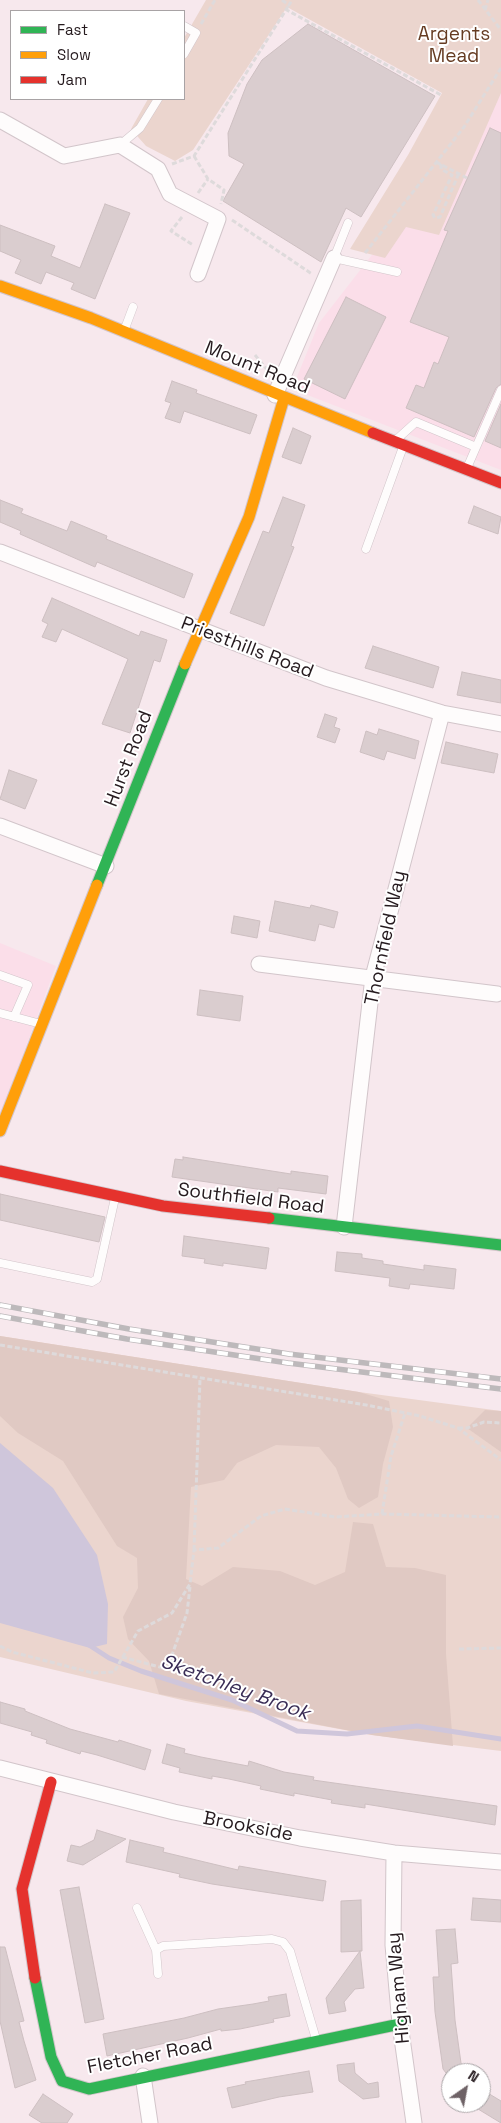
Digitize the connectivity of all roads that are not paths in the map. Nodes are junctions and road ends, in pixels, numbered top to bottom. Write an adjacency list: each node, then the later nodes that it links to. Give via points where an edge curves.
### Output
1 (185, 27): 2 (lane, via 196,33)
2 (185, 52)
3 (157, 100): 5 (lane, via 140,128)
4 (0, 120): 5 (street, via 64,156)
5 (120, 145): 9 (street, via 158,169 170,194 218,219)
6 (348, 223): 7 (lane)
7 (334, 258): 8 (lane); 14 (street)
8 (397, 272)
9 (198, 274)
10 (0, 286): 12 (street, Mount Road)
11 (133, 307): 12 (lane)
12 (124, 332): 14 (street, Mount Road)
13 (501, 390): 16 (lane)
14 (280, 396): 15 (street, Mount Road); 21 (street, Hurst Road, via 249,517)
15 (399, 443): 16 (lane, via 416,422); 17 (street, Mount Road); 19 (lane)
16 (476, 447): 17 (lane)
17 (466, 469): 18 (street, Mount Road)
18 (501, 483)
19 (366, 549)
20 (0, 552): 21 (street, Priesthills Road)
21 (198, 630): 22 (street, Priesthills Road, via 326,678); 25 (street, Hurst Road)
22 (442, 713): 23 (street, Priesthills Road); 28 (street, Thornfield Way)
23 (501, 724)
24 (0, 826): 25 (street)
25 (106, 866): 32 (street, Hurst Road)
26 (259, 964): 28 (street)
27 (0, 975): 31 (lane, via 28,984)
28 (373, 977): 29 (street); 36 (street, Thornfield Way)
29 (497, 994)
30 (0, 1013): 31 (lane)
31 (14, 1017): 32 (lane)
32 (43, 1025): 33 (street, Hurst Road)
33 (0, 1131)
34 (0, 1171): 35 (street, Southfield Road)
35 (115, 1196): 36 (street, Southfield Road, via 164,1206); 38 (lane, via 97,1279 92,1282)
36 (344, 1228): 37 (street, Southfield Road)
37 (501, 1245)
38 (0, 1263)
39 (0, 1768): 40 (street, Brookside)
40 (51, 1782): 41 (street, Brookside, via 174,1812); 48 (street, Fletcher Road, via 22,1889 37,1994 51,2057 62,2080 89,2089)
41 (394, 1853): 42 (street, Brookside); 46 (street, Higham Way, via 393,1945)
42 (501, 1862)
43 (137, 1908): 44 (lane)
44 (156, 1950): 45 (lane); 47 (lane, via 163,1946 272,1939 283,1942 290,1951)
45 (158, 1974)
46 (400, 2024): 47 (street, Fletcher Road); 50 (street, Higham Way)
47 (317, 2041): 48 (street, Fletcher Road)
48 (143, 2076): 49 (street)
49 (150, 2123)
50 (414, 2123)

